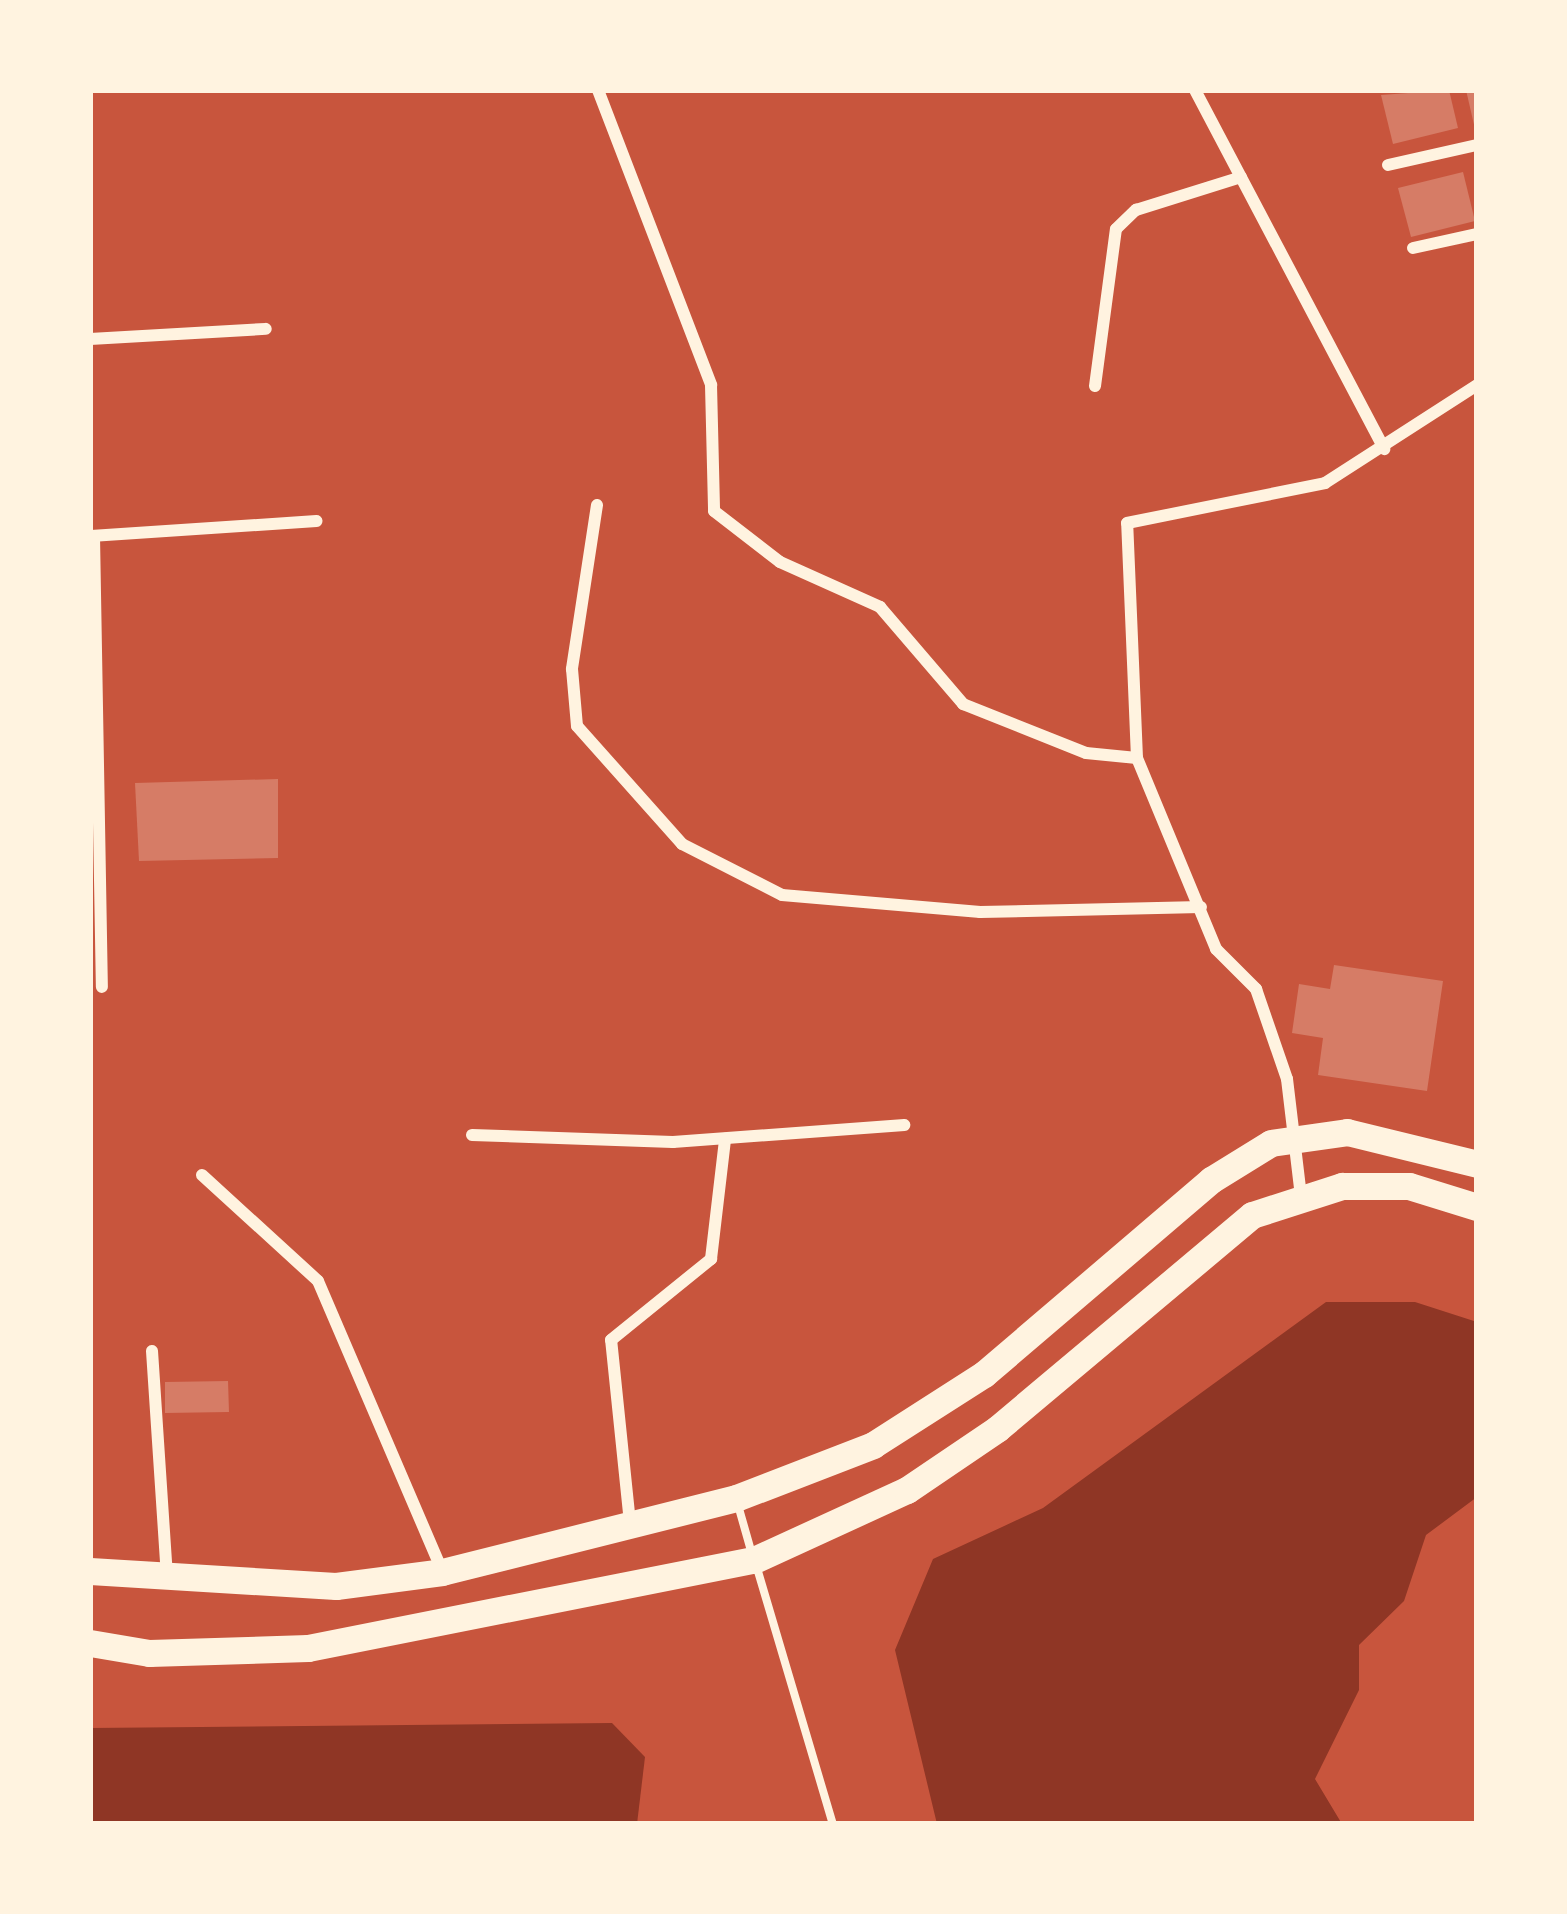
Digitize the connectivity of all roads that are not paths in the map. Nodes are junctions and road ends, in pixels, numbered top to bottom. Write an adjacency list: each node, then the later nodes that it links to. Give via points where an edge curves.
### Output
1 (598, 90): 16 (street, via 711,385 714,511 780,562 880,607 963,704 1086,753)
2 (1195, 90): 5 (street)
3 (1477, 145): 4 (street)
4 (1388, 164)
5 (1241, 177): 10 (street, via 1136,210 1116,229); 12 (street)
6 (1477, 234): 7 (street)
7 (1413, 248)
8 (266, 329): 9 (street)
9 (90, 339)
10 (1094, 386)
11 (1477, 386): 12 (street)
12 (1390, 445): 16 (street, via 1283,498 1122,530)
13 (597, 505): 17 (street, via 572,669 577,726 695,853 782,895 980,912)
14 (317, 521): 15 (street)
15 (92, 536): 18 (street)
16 (1137, 758): 17 (street)
17 (1201, 907): 20 (street, via 1216,950 1256,989)
18 (102, 987)
19 (904, 1125): 22 (street, via 798,1125)
20 (1296, 1134): 23 (main road, via 1420,1148); 25 (street); 28 (main road, via 1211,1180 984,1374 873,1445)
21 (472, 1135): 22 (street)
22 (725, 1139): 29 (street, via 711,1259 611,1340)
23 (1477, 1164)
24 (202, 1175): 32 (street, via 319,1281)
25 (1301, 1196): 26 (main road, via 1409,1186); 30 (main road, via 1252,1216 1092,1356 925,1478)
26 (1477, 1207)
27 (152, 1351): 33 (street)
28 (736, 1498): 29 (main road); 30 (lane)
29 (631, 1524): 32 (main road)
30 (754, 1560): 34 (main road, via 308,1648 149,1653); 35 (lane)
31 (90, 1570): 33 (main road)
32 (442, 1572): 33 (main road, via 336,1586)
33 (167, 1581)
34 (90, 1642)
35 (833, 1824)

